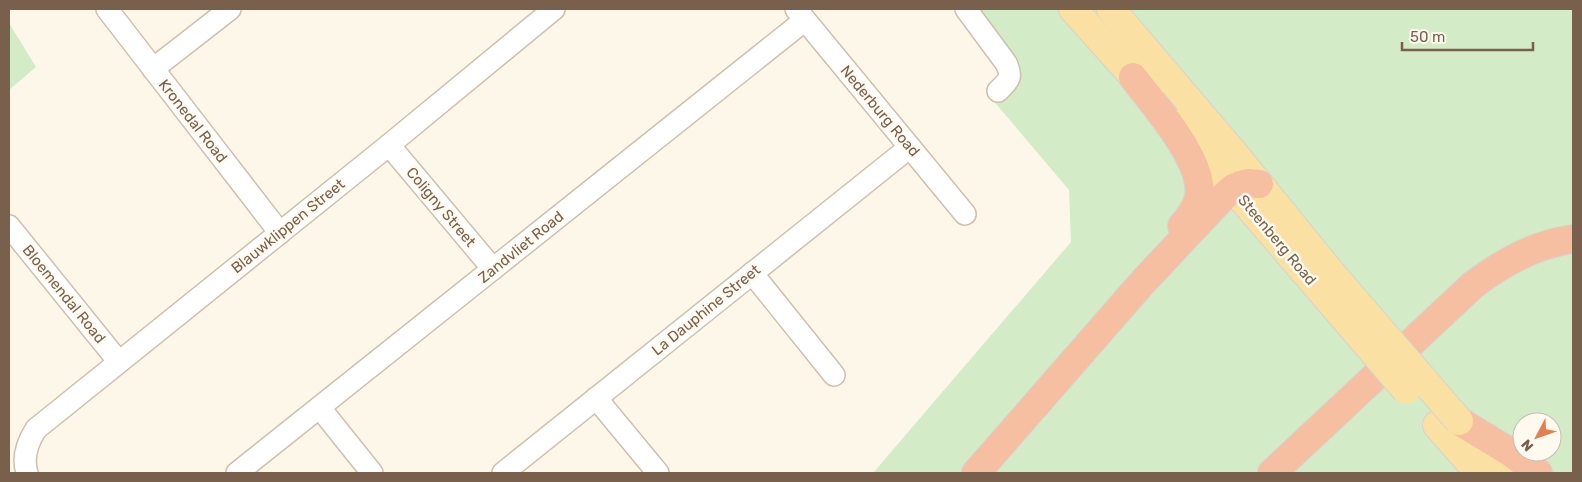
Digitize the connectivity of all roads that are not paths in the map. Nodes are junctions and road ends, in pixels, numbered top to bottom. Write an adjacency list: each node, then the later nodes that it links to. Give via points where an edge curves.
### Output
1 (107, 9): 8 (street, Kronedal Road)
2 (230, 9): 8 (street)
3 (554, 9): 11 (street, Blauwklippen Street)
4 (966, 9): 10 (street, via 1010,72 1008,81)
5 (1072, 9): 9 (main road, Steenberg Road)
6 (1111, 9): 13 (main road, Steenberg Road, via 1238,157)
7 (800, 14): 12 (street, Nederburg Road); 18 (street, Zandvliet Road)
8 (153, 69): 16 (street, Kronedal Road)
9 (1133, 77): 13 (main road, Steenberg Road, via 1183,129); 20 (highway, via 1182,144 1199,186 1199,198 1191,215)
10 (998, 91)
11 (390, 145): 16 (street, Blauwklippen Street); 18 (street, Coligny Street)
12 (910, 147): 14 (street, Nederburg Road); 19 (street, La Dauphine Street)
13 (1246, 186): 20 (highway); 25 (main road, Steenberg Road, bridge)
14 (965, 214)
15 (9, 226): 21 (street, Bloemendal Road)
16 (280, 233): 21 (street, Blauwklippen Street)
17 (1573, 239): 32 (highway, via 1524,253 1473,285)
18 (493, 268): 24 (street, Zandvliet Road)
19 (752, 273): 22 (street); 23 (street, La Dauphine Street)
20 (1142, 283): 31 (highway)
21 (119, 362): 26 (street, Blauwklippen Street, via 36,429 26,447)
22 (834, 375)
23 (596, 398): 29 (street, La Dauphine Street); 30 (street)
24 (320, 408): 27 (street, Zandvliet Road); 28 (street)
25 (1448, 423): 33 (main road, Steenberg Road); 34 (main road, Steenberg Road); 35 (highway, via 1510,452)
26 (28, 473)
27 (237, 473)
28 (372, 473)
29 (503, 473)
30 (658, 473)
31 (976, 473)
32 (1272, 473)
33 (1479, 473)
34 (1508, 473)
35 (1538, 473)

